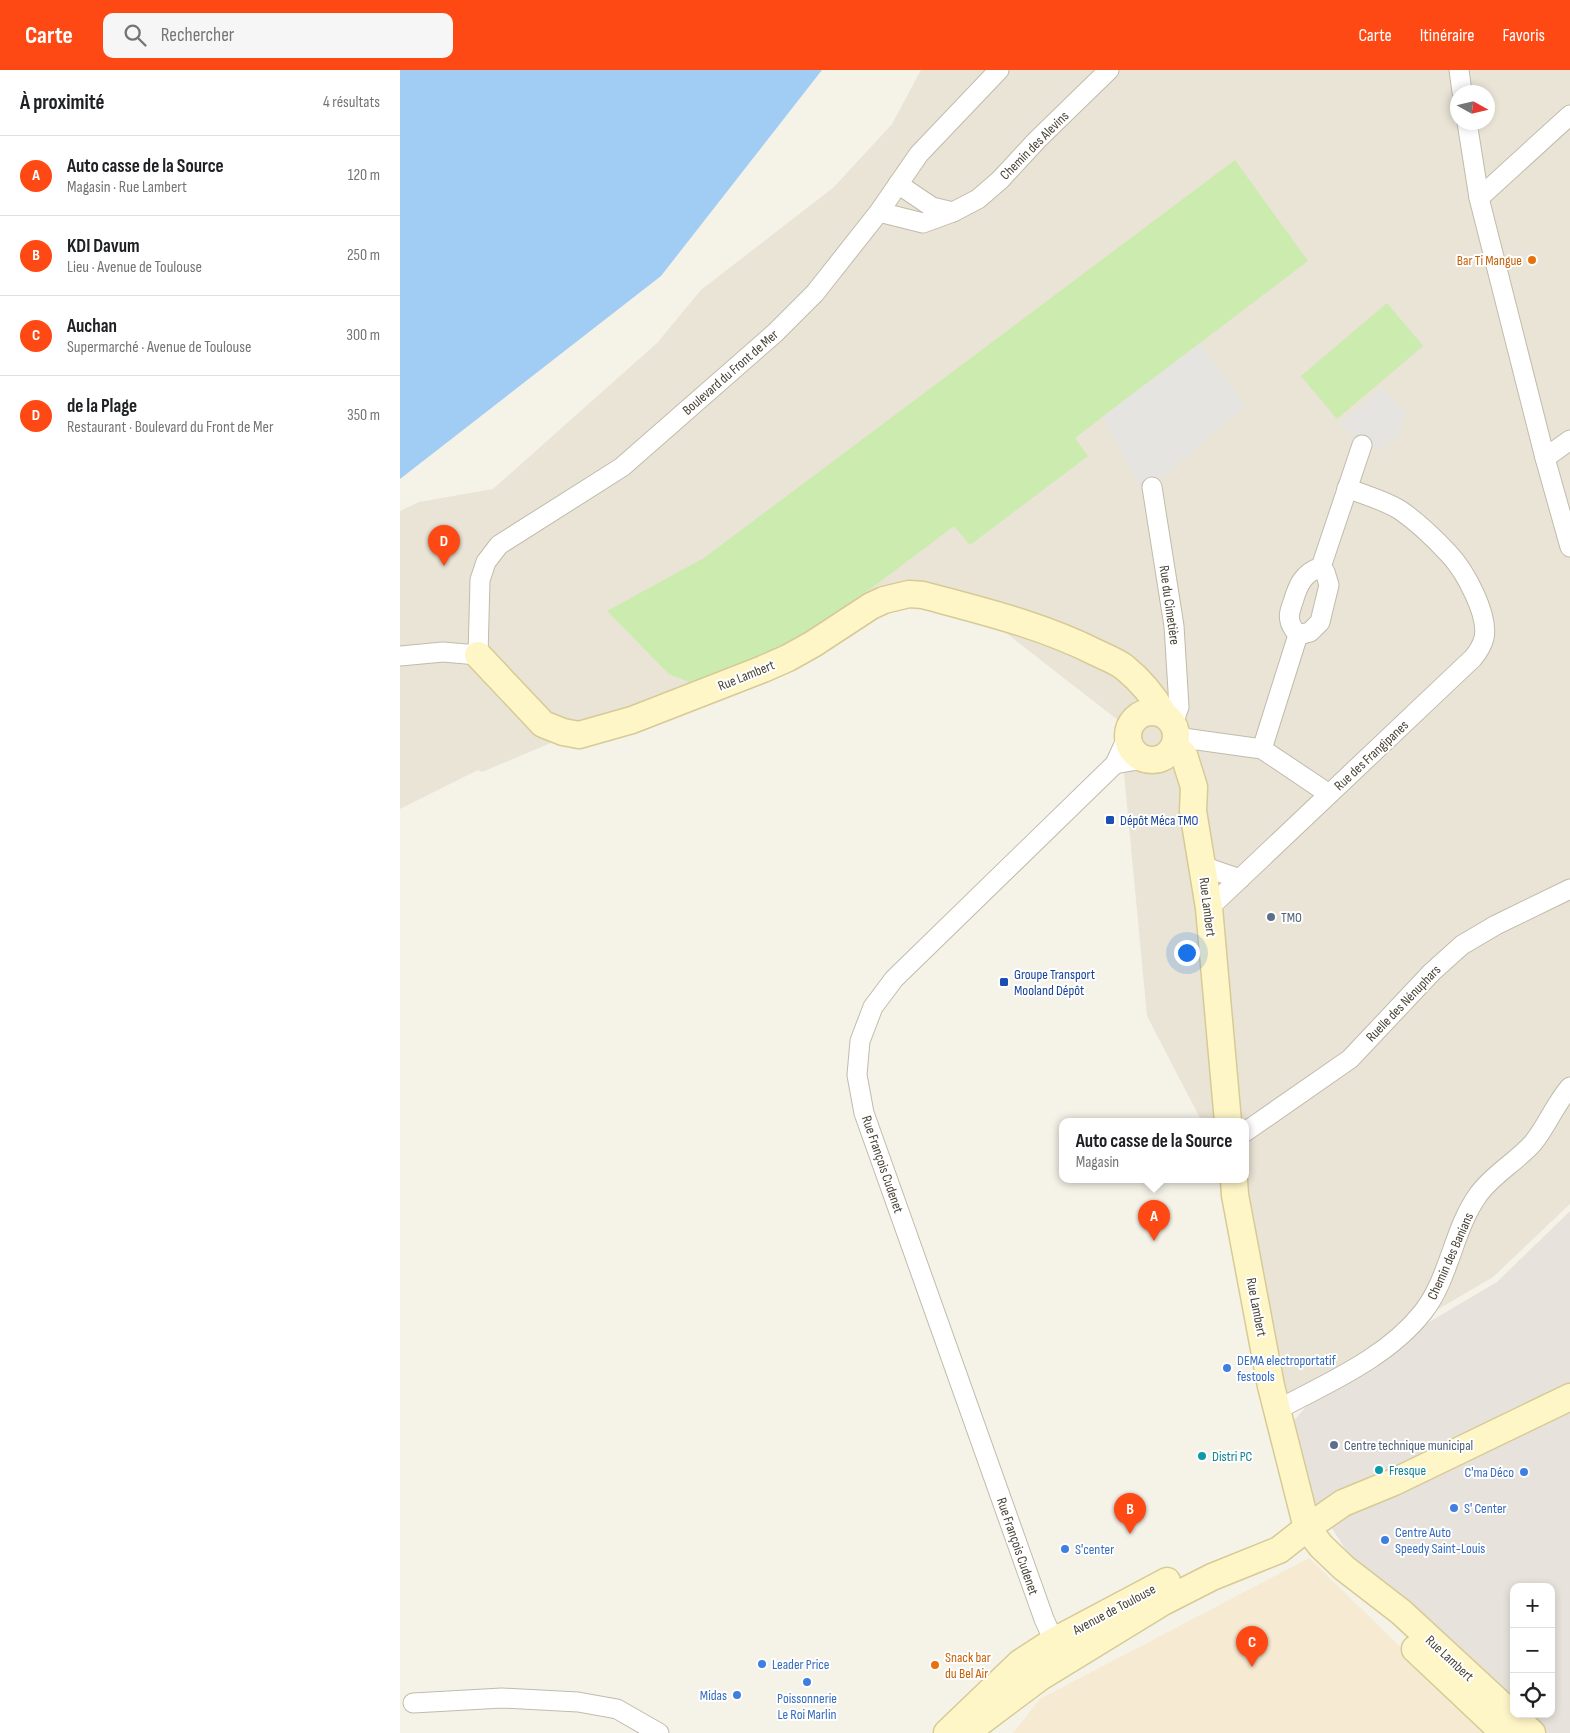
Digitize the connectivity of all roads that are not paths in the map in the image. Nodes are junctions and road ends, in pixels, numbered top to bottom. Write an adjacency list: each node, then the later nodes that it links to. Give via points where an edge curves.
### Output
1 (998, 70): 7 (street, Boulevard du Front de Mer, via 919,154)
2 (1110, 70): 10 (street, Chemin des Alevins, via 1000,180 978,199)
3 (1459, 70): 4 (street)
4 (1461, 85)
5 (1570, 115): 8 (street)
6 (1468, 130): 8 (street)
7 (898, 184): 9 (street, Boulevard du Front de Mer); 10 (street, via 932,207)
8 (1479, 198): 13 (street)
9 (879, 212): 10 (street, Chemin des Alevins, via 923,223); 19 (street, Boulevard du Front de Mer, via 815,293 776,333 622,467 499,545 486,562 480,580)
10 (953, 212)
11 (1570, 440): 13 (street)
12 (1362, 445): 15 (street)
13 (1545, 458): 16 (street)
14 (1152, 487): 23 (street, Rue du Cimetière, via 1174,626 1178,708)
15 (1347, 488): 17 (street); 26 (street, Rue des Frangipanes, via 1398,509 1449,554 1481,610 1484,636 1473,658)
16 (1570, 547)
17 (1321, 567): 18 (street, via 1303,577 1298,586 1289,613 1292,627); 18 (street, via 1329,585 1320,622 1310,632)
18 (1298, 635): 24 (street)
19 (478, 655): 20 (street, via 443,652); 21 (street, Rue Lambert, via 544,724 579,735 632,720 763,670 813,644 871,606 909,594 923,595 1042,629)
20 (400, 656)
21 (1103, 656): 22 (street, Rue Lambert, via 1125,688 1131,706); 23 (street, Rue Lambert, via 1122,665 1155,698)
22 (1130, 730): 23 (street, via 1130,747 1136,754); 23 (street, via 1138,715 1155,711); 25 (street, Rue François Cudenet)
23 (1165, 740): 24 (street); 25 (street); 27 (street, Rue Lambert, via 1184,755 1190,771)
24 (1262, 749): 26 (street)
25 (1115, 764): 38 (street, Rue François Cudenet, via 894,980 873,1007 860,1041 857,1075 864,1113)
26 (1329, 794): 28 (street, Rue des Frangipanes)
27 (1202, 866): 28 (street); 30 (street, Rue Lambert)
28 (1240, 879): 30 (street, Rue des Frangipanes)
29 (1570, 889): 33 (street, Ruelle des Nénuphars, via 1462,945 1350,1059)
30 (1209, 908): 32 (street, Rue Lambert)
31 (1570, 1086): 36 (street, Chemin des Banians, via 1534,1142 1478,1195 1439,1286 1423,1313 1395,1340 1361,1364)
32 (1228, 1118)
33 (1249, 1129)
34 (1234, 1183): 36 (street, Rue Lambert)
35 (1570, 1396): 37 (street, Avenue de Toulouse, via 1394,1482 1343,1503)
36 (1277, 1410): 37 (street, Rue Lambert)
37 (1314, 1537): 38 (street, Avenue de Toulouse, via 1272,1533 1182,1573); 39 (street, Avenue de Toulouse, via 1212,1576); 44 (street, Rue Lambert, via 1337,1576); 45 (street, Rue Lambert, via 1344,1568 1401,1612)
38 (1054, 1641): 39 (street, via 1052,1662); 42 (street, Avenue de Toulouse, via 1020,1663)
39 (1039, 1678): 43 (street, Avenue de Toulouse, via 979,1724)
40 (414, 1703): 41 (street, via 502,1698 578,1702 617,1709)
41 (659, 1733)
42 (947, 1733)
43 (972, 1733)
44 (1504, 1733)
45 (1532, 1733)

